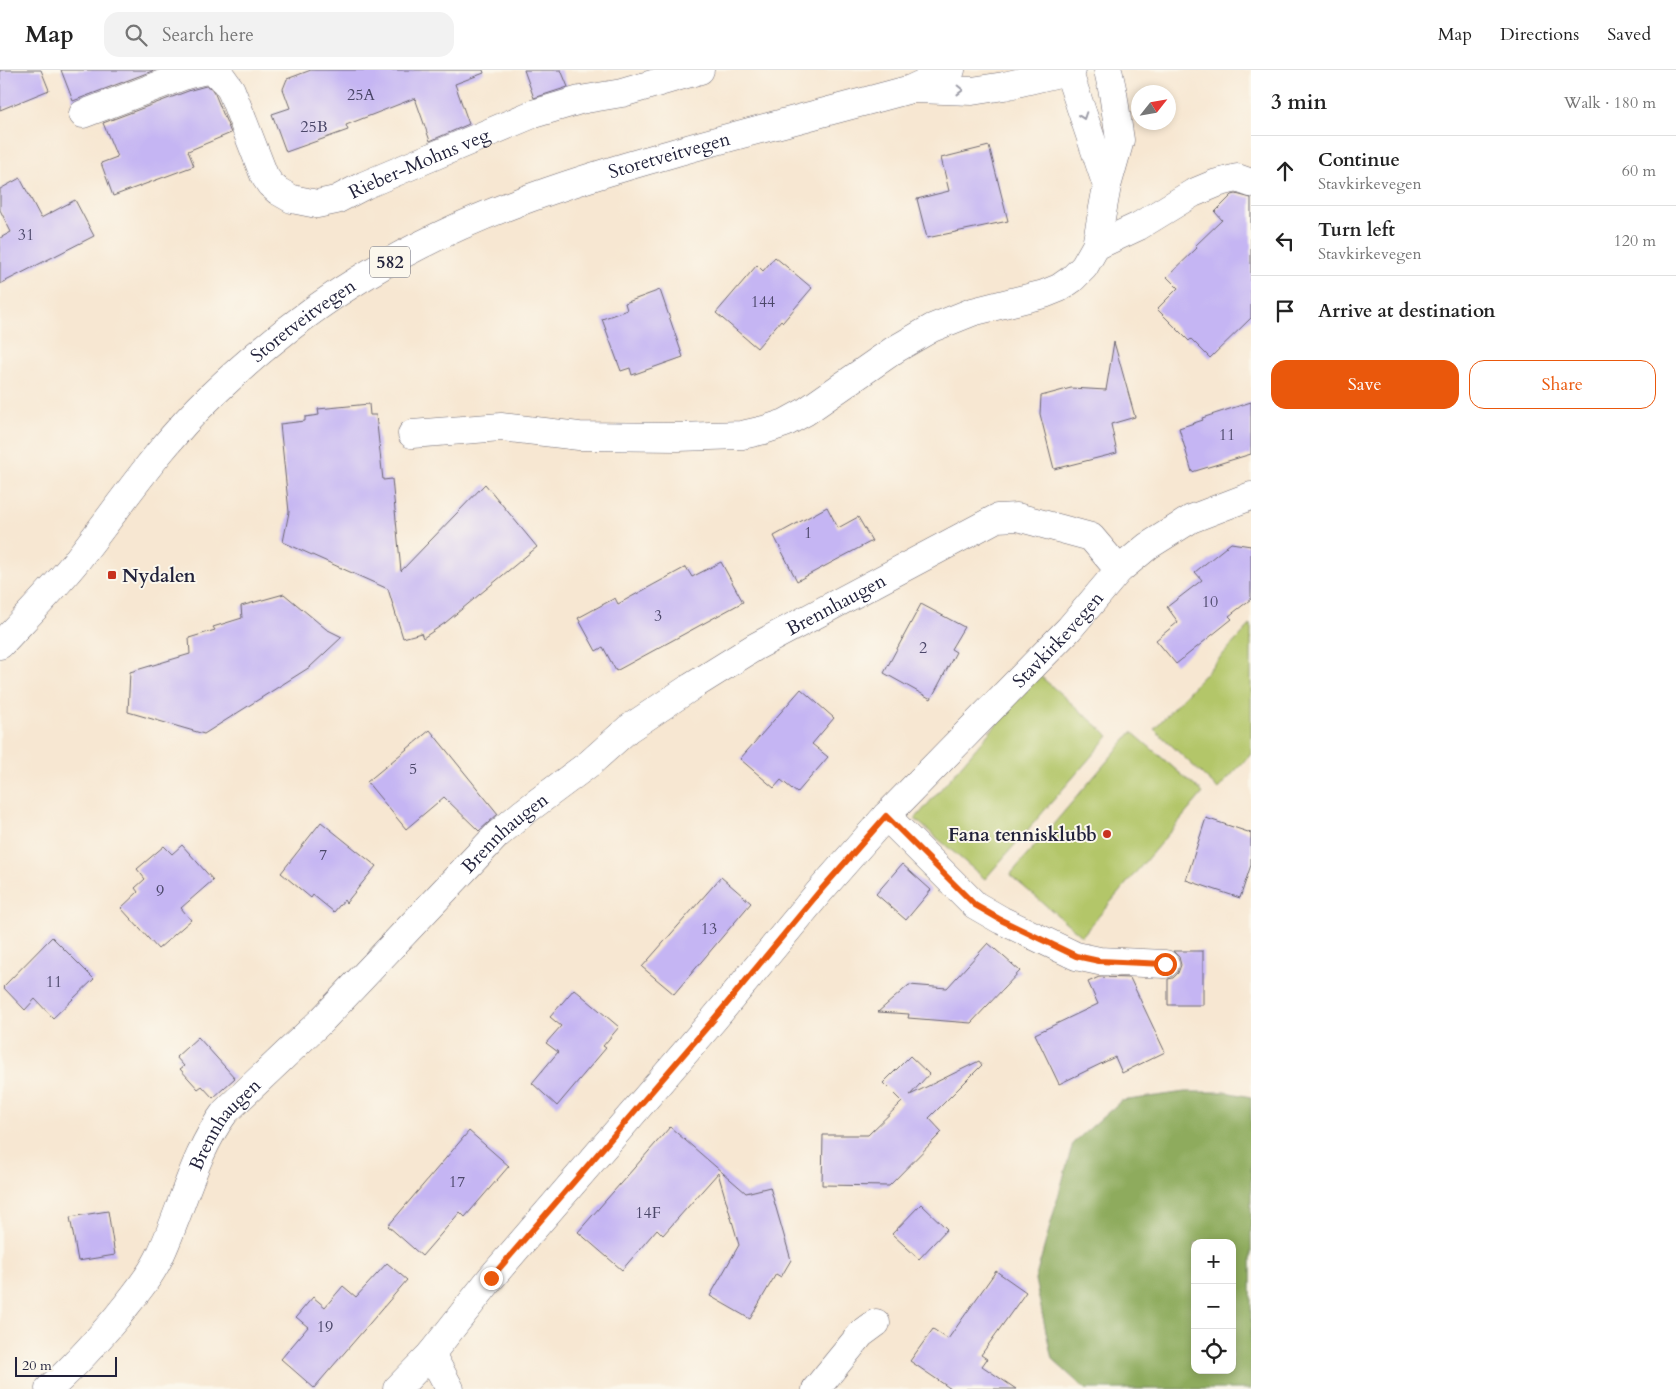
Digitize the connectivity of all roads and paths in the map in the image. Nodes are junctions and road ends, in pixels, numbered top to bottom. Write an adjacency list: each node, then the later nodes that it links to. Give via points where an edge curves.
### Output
1 (208, 70): 2 (street, Rieber-Mohns veg, via 221,76 231,90 259,165 270,184 292,199 315,204 336,200 533,114 580,100 622,94); 7 (street, Rieber-Mohns veg)
2 (700, 70)
3 (951, 70): 6 (street, Storetveitvegen / 582)
4 (1069, 70): 6 (street, Storetveitvegen / 582, one-way to 4, via 972,91); 9 (street, Storetveitvegen, one-way to 9)
5 (1108, 70): 9 (street, Storetveitvegen, via 1120,140)
6 (911, 89): 14 (street, Storetveitvegen / 582, via 615,169 522,200 416,247 368,274 309,313 208,399 134,485 76,561)
7 (84, 114)
8 (1251, 183): 10 (street, via 1237,178 1217,182)
9 (1107, 186): 10 (street, Storetveitvegen)
10 (1096, 246): 11 (street, Storetveitvegen, via 1084,268 1059,288 972,312 932,328 894,350 805,412 764,430 742,435 678,437 579,436 501,427)
11 (412, 434)
12 (1251, 496): 13 (street, Stavkirkevegen, via 1191,519 1148,546)
13 (1119, 570): 15 (street, Stavkirkevegen, via 1069,629); 19 (street, Brennhaugen, via 1091,537 1017,517 997,518 755,647 628,729 497,836 322,1020 225,1112 196,1166 159,1258 141,1288 94,1345)
14 (0, 645)
15 (886, 816): 16 (street, via 975,905 1001,920 1076,956 1099,961); 18 (street, Stavkirkevegen, via 491,1278)
16 (1165, 964)
17 (876, 1323): 22 (street, via 861,1334)
18 (431, 1354): 20 (street, Stavkirkevegen); 21 (street)
19 (49, 1389)
20 (397, 1389)
21 (450, 1389)
22 (816, 1389)

